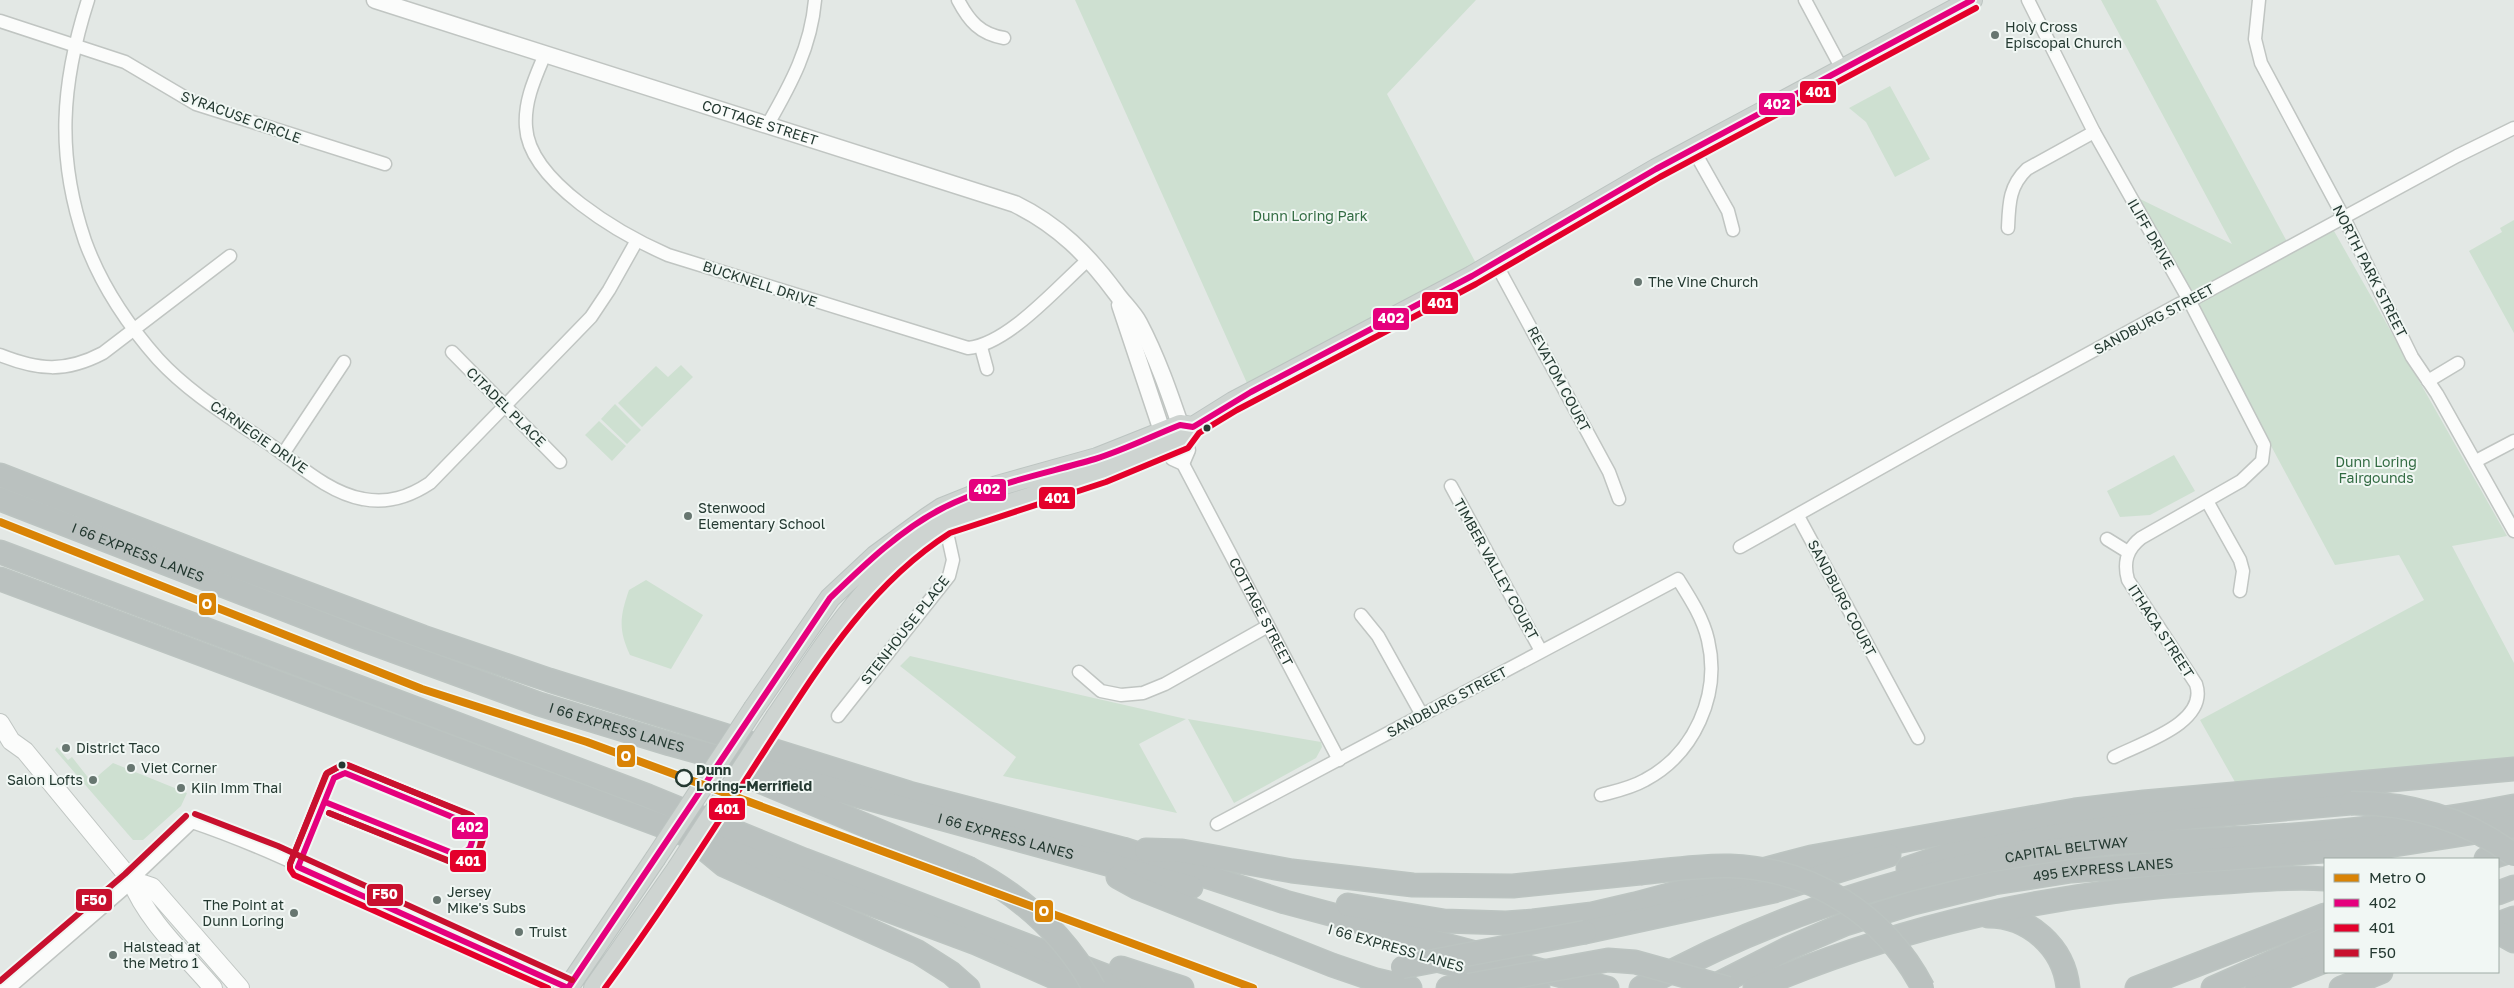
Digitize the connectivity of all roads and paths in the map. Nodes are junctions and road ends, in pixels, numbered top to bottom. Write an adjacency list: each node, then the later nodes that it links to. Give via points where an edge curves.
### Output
1 (88, 0): 11 (street, CARNEGIE DRIVE)
2 (375, 0): 12 (street, COTTAGE STREET)
3 (815, 0): 14 (street, via 804,56)
4 (958, 0): 10 (street, via 975,26)
5 (1805, 0): 13 (street)
6 (1972, 0): 13 (main road)
7 (2028, 0): 16 (street, ILIFF DRIVE)
8 (2259, 0): 19 (street, NORTH PARK STREET, via 2256,39 2261,63)
9 (0, 21): 11 (street, SYRACUSE CIRCLE)
10 (1004, 38)
11 (74, 44): 18 (street, SYRACUSE CIRCLE, via 126,62 196,104); 27 (street, CARNEGIE DRIVE, via 65,125 70,186 83,234 98,271)
12 (545, 54): 14 (street, COTTAGE STREET); 22 (street, BUCKNELL DRIVE, via 531,87 526,111 526,128 533,153 554,182)
13 (1842, 69): 17 (main road)
14 (768, 124): 24 (street, COTTAGE STREET, via 1014,204 1055,227)
15 (2514, 128): 19 (street, SANDBURG STREET)
16 (2094, 132): 20 (street, via 2027,169 2019,177 2009,198); 26 (street, ILIFF DRIVE)
17 (1693, 149): 21 (street, via 1728,211); 25 (main road)
18 (385, 164)
19 (2344, 218): 26 (street, SANDBURG STREET); 34 (street, NORTH PARK STREET, via 2412,356)
20 (2008, 228)
21 (1733, 230)
22 (636, 242): 28 (street, BUCKNELL DRIVE, via 732,276 958,347); 35 (street, CARNEGIE DRIVE, via 591,317)
23 (230, 256): 27 (street)
24 (1089, 259): 28 (street, via 1011,330); 36 (street, COTTAGE STREET, via 1138,321)
25 (1495, 262): 36 (main road); 44 (street, REVATOM COURT, via 1609,472)
26 (2189, 300): 46 (street, ILIFF DRIVE, via 2262,438 2264,454 2257,468); 47 (street, SANDBURG STREET, via 1950,429)
27 (133, 329): 30 (street, via 102,353 67,366 34,367); 38 (street, CARNEGIE DRIVE, via 159,360 191,390)
28 (981, 347): 33 (street)
29 (452, 352): 35 (street, CITADEL PLACE)
30 (0, 355)
31 (344, 362): 38 (street)
32 (2458, 364): 34 (street)
33 (987, 369)
34 (2428, 381): 39 (street, NORTH PARK STREET)
35 (504, 406): 38 (street, CARNEGIE DRIVE, via 430,483 416,493 395,500 378,501 351,496 320,480); 40 (street, CITADEL PLACE)
36 (1178, 434): 41 (street, COTTAGE STREET, via 1189,450); 41 (street, COTTAGE STREET, via 1172,459); 48 (main road, via 997,486)
37 (2514, 441): 39 (street)
38 (283, 454)
39 (2476, 461): 49 (street, NORTH PARK STREET)
40 (560, 462)
41 (1183, 464): 59 (street, COTTAGE STREET)
42 (0, 475): 78 (highway, via 342,606 549,680 909,792)
43 (1450, 486): 60 (street, TIMBER VALLEY COURT)
44 (1619, 498)
45 (0, 499): 67 (highway, I 66 EXPRESS LANES, via 458,676)
46 (2207, 501): 54 (street, via 2141,538); 56 (street, via 2240,560 2243,571)
47 (1798, 516): 52 (street); 66 (street, SANDBURG COURT)
48 (944, 517): 63 (street, STENHOUSE PLACE, via 953,560 949,576); 107 (main road, bridge, via 875,556 830,598); 108 (main road, bridge, via 874,582 845,617)
49 (2514, 531)
50 (2107, 539): 54 (street)
51 (0, 546): 57 (highway)
52 (1740, 547)
53 (0, 552): 57 (highway)
54 (2128, 552): 69 (street, ITHACA STREET, via 2128,580 2196,684 2198,699 2184,721)
55 (0, 579): 77 (highway)
56 (2240, 591)
57 (124, 598): 83 (highway, via 648,796)
58 (1361, 615): 62 (street, via 1378,636)
59 (1268, 626): 61 (street, via 1143,693 1121,695 1101,691); 70 (street, COTTAGE STREET)
60 (1541, 651): 62 (street, SANDBURG STREET); 72 (street, SANDBURG STREET, via 1678,578 1694,604 1708,640 1711,675 1704,712 1685,746 1659,771 1629,788)
61 (1079, 672)
62 (1422, 715): 70 (street, SANDBURG STREET)
63 (838, 716)
64 (0, 718): 68 (main road, via 20,733)
65 (0, 723): 68 (main road, via 11,741)
66 (1918, 738)
67 (670, 744): 82 (highway, I 66 EXPRESS LANES); 110 (highway, bridge, via 968,868 1002,888 1045,922)
68 (24, 751): 87 (main road)
69 (2114, 757)
70 (1338, 760): 74 (street, SANDBURG STREET)
71 (2514, 769): 76 (highway, via 2144,802 2075,810)
72 (1601, 794)
73 (2514, 806): 94 (highway, CAPITAL BELTWAY, via 2396,825 2203,840 2114,843 2068,849 1919,878 1861,893)
74 (1217, 824)
75 (2514, 826): 117 (highway, 495 EXPRESS LANES, via 2388,846 2071,871 1994,883 1845,924)
76 (1971, 830): 89 (highway, via 1812,858 1592,914 1532,921 1444,921 1375,911 1283,891); 99 (highway, bridge, via 1782,889 1585,932 1402,967 1360,968)
77 (684, 833): 102 (highway, via 976,943); 109 (highway, via 724,865 918,952)
78 (1122, 850): 89 (highway); 120 (highway, bridge, via 1182,851 1292,871 1423,885 1513,886 1730,866 1771,870 1811,883 1844,900 1871,920 1901,953)
79 (2514, 850): 81 (highway)
80 (2514, 856): 94 (highway, bridge, via 2479,832 2436,814 2393,805 2351,803 2070,828 1997,840 1905,869)
81 (2489, 858)
82 (1087, 859): 99 (highway, via 1138,888); 114 (highway, I 66 EXPRESS LANES)
83 (804, 860): 111 (highway); 112 (highway, via 854,870)
84 (2514, 866): 85 (highway)
85 (2499, 872)
86 (2324, 879): 92 (highway, via 2292,878 2138,888 2032,903)
87 (131, 880): 104 (street); 105 (main road, via 148,912); 106 (main road, via 152,887); 107 (street, via 192,822 344,886)
88 (2514, 887): 90 (highway)
89 (1248, 891): 115 (highway)
90 (2499, 893)
91 (2324, 915): 122 (highway)
92 (1967, 918): 119 (highway, via 1837,955); 121 (highway, via 2007,918 2035,931 2057,953)
93 (2514, 918): 95 (highway)
94 (1783, 921): 116 (highway, CAPITAL BELTWAY)
95 (2499, 924)
96 (2499, 933): 98 (highway)
97 (2324, 939): 123 (highway)
98 (2514, 941)
99 (1301, 954): 113 (highway)
100 (2324, 961): 124 (highway)
101 (2378, 973): 125 (highway)
102 (1074, 985)
103 (1459, 987): 118 (highway, bridge, via 1608,960 1635,962)
104 (6, 988)
105 (213, 988)
106 (240, 988)
107 (568, 988)
108 (594, 988)
109 (968, 988)
110 (1094, 988)
111 (1137, 988)
112 (1182, 988)
113 (1410, 988)
114 (1538, 988)
115 (1608, 988)
116 (1640, 988)
117 (1710, 988)
118 (1728, 988)
119 (1756, 988)
120 (1923, 988)
121 (2068, 988)
122 (2137, 988)
123 (2213, 988)
124 (2257, 988)
125 (2341, 988)

